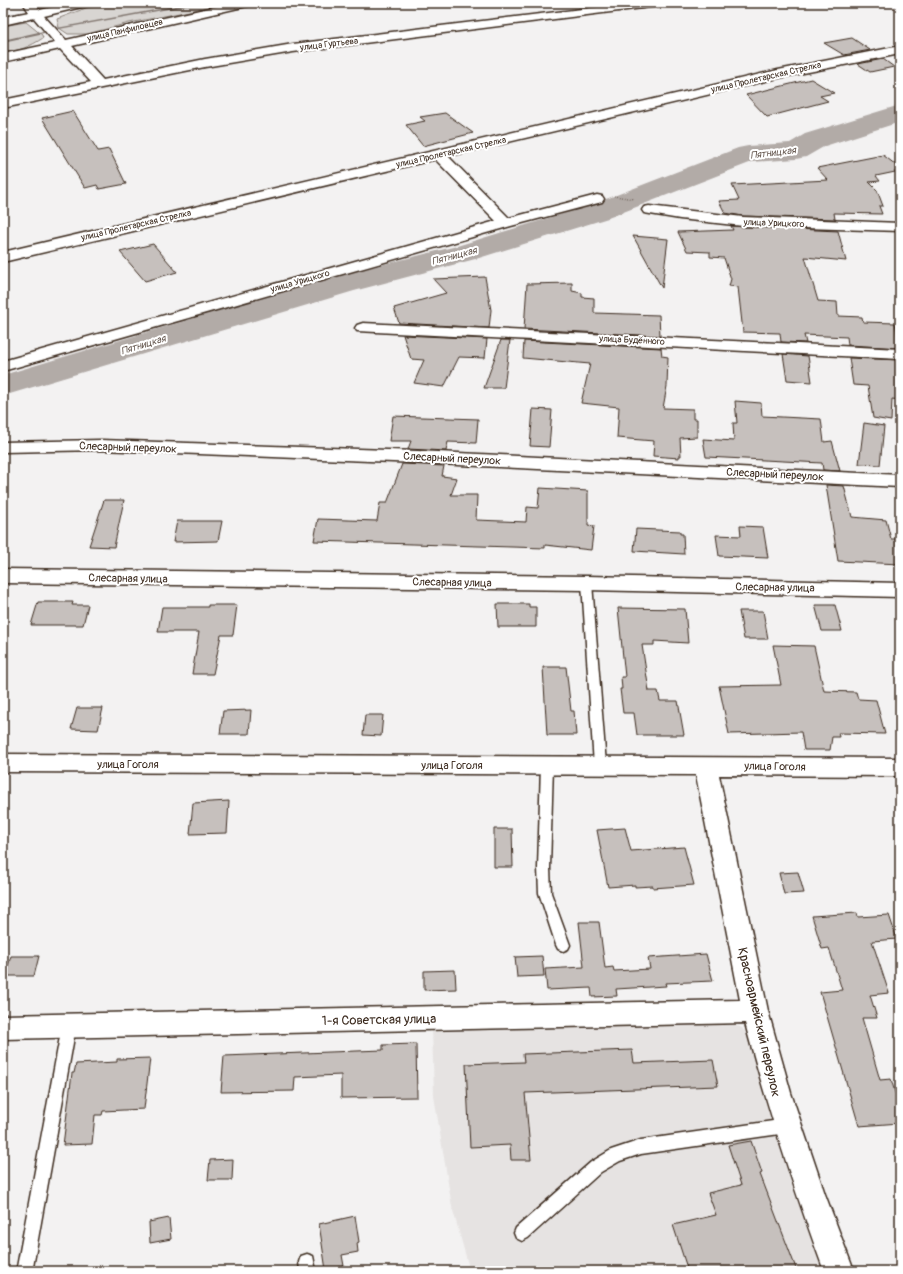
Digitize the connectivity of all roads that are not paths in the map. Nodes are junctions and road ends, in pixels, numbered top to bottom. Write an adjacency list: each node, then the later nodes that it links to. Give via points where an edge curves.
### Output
1 (29, 3): 5 (street)
2 (86, 3): 5 (street)
3 (247, 3): 7 (street, улица Панфиловцев)
4 (659, 3): 10 (street, улица Гуртьева, via 293,48)
5 (36, 14): 6 (street); 7 (street)
6 (3, 21)
7 (63, 44): 9 (street, улица Панфиловцев); 10 (street)
8 (900, 50): 12 (street, улица Пролетарская Стрелка, via 778,74)
9 (3, 58)
10 (100, 84): 11 (street, улица Гуртьева)
11 (3, 104)
12 (439, 155): 15 (street); 17 (street, улица Пролетарская Стрелка)
13 (597, 200): 15 (street, улица Урицкого)
14 (649, 210): 16 (street, улица Урицкого, via 735,221)
15 (506, 223): 20 (street, улица Урицкого)
16 (900, 227)
17 (3, 256)
18 (363, 328): 19 (street, улица Будённого)
19 (900, 354)
20 (3, 366)
21 (3, 447): 22 (street, Слесарный переулок, via 101,445 402,456)
22 (900, 481)
23 (3, 576): 24 (street, Слесарная улица)
24 (588, 583): 25 (street, Слесарная улица); 28 (lane)
25 (900, 590)
26 (3, 763): 27 (street, улица Гоголя)
27 (547, 765): 28 (street, улица Гоголя); 31 (lane, via 545,893)
28 (600, 765): 29 (street, улица Гоголя)
29 (706, 766): 30 (street, улица Гоголя); 32 (street, Красноармейский переулок)
30 (900, 767)
31 (563, 945)
32 (755, 1011): 33 (street, 1-я Советская улица); 35 (street, Красноармейский переулок)
33 (69, 1026): 34 (street, 1-я Советская улица); 37 (lane)
34 (3, 1027)
35 (788, 1126): 36 (lane, via 640,1147 616,1155 596,1167); 38 (street, Красноармейский переулок)
36 (522, 1233)
37 (25, 1267)
38 (839, 1271)

